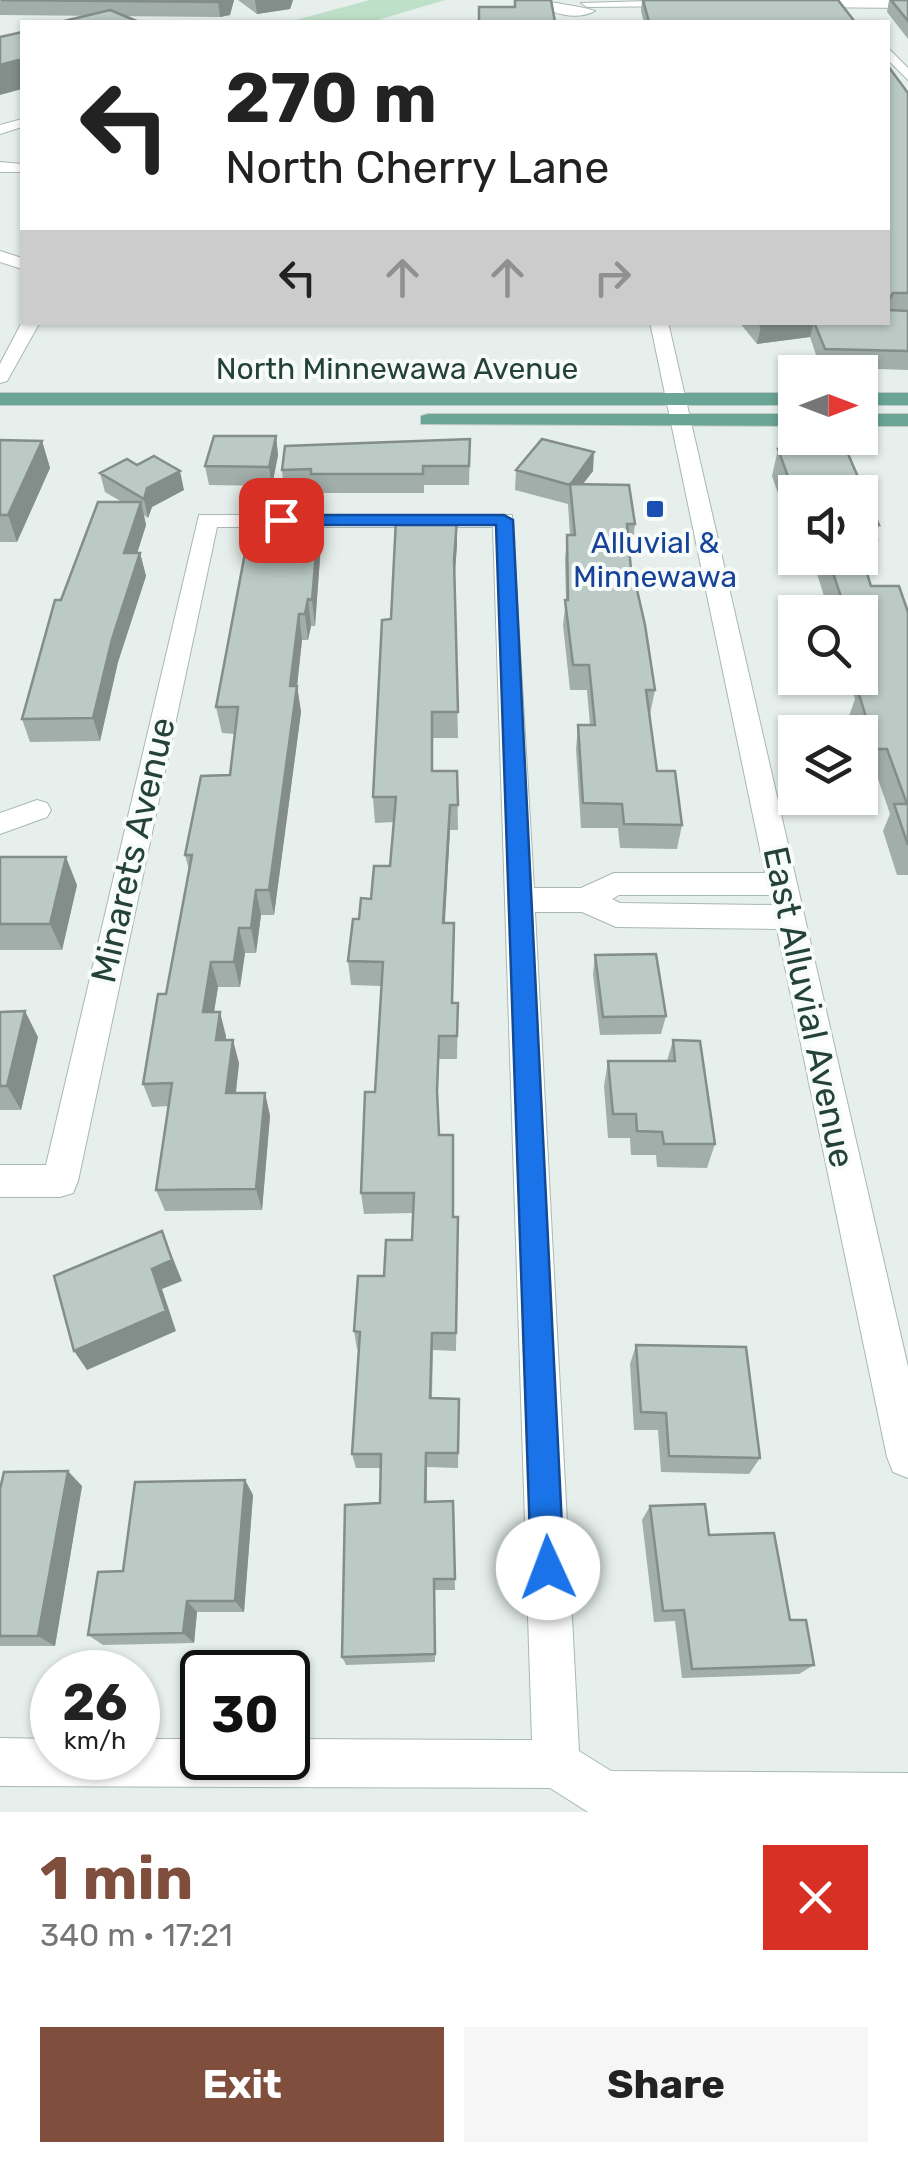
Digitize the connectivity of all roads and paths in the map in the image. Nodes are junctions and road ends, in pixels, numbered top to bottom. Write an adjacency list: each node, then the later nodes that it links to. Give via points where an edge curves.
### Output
1 (538, 0): 6 (street, via 555,10)
2 (813, 2): 3 (street); 5 (street)
3 (778, 3)
4 (687, 4): 6 (street)
5 (908, 4)
6 (589, 9)
7 (890, 54): 8 (street)
8 (908, 76)
9 (20, 316): 12 (street)
10 (27, 325): 12 (street)
11 (660, 325): 18 (street, East Alluvial Avenue)
12 (6, 347): 13 (street)
13 (0, 377)
14 (0, 399): 18 (main road, North Minnewawa Avenue)
15 (878, 399): 16 (main road)
16 (908, 399)
17 (778, 400): 18 (main road, North Minnewawa Avenue)
18 (678, 409): 19 (main road, North Minnewawa Avenue); 20 (main road, North Minnewawa Avenue); 25 (street, East Alluvial Avenue)
19 (778, 418)
20 (0, 420)
21 (878, 420): 22 (main road)
22 (908, 420)
23 (37, 810): 24 (street)
24 (0, 824)
25 (782, 884): 26 (street); 28 (street, East Alluvial Avenue)
26 (681, 899): 27 (street, via 616,915 586,900); 28 (street)
27 (520, 900): 29 (street, Minarets Avenue, via 504,520 207,520 60,1181); 32 (street)
28 (789, 916): 30 (street, East Alluvial Avenue)
29 (0, 1181)
30 (908, 1457)
31 (0, 1762): 32 (street)
32 (556, 1764): 33 (street, via 604,1794)
33 (908, 1797)

